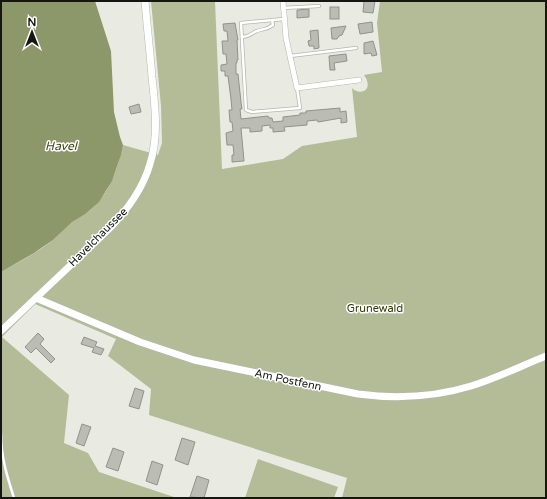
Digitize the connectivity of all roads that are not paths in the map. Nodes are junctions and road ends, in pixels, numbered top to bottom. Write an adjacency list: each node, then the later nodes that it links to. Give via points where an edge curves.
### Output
1 (144, 1): 12 (street, Havelchaussee, via 156,134 151,163 135,198 124,213)
2 (283, 1): 4 (street)
3 (319, 6): 4 (lane)
4 (283, 8): 5 (street)
5 (284, 18): 6 (lane); 9 (street)
6 (272, 20): 7 (lane, via 272,25 266,30); 7 (lane, via 242,23)
7 (242, 37): 11 (lane, via 246,110 252,112 300,108)
8 (356, 48): 9 (lane)
9 (290, 56): 11 (street)
10 (359, 80): 11 (street)
11 (297, 88)
12 (36, 298): 13 (street, Havelchaussee); 14 (street, Am Postfenn, via 140,342 194,360 376,396 447,392 484,381)
13 (1, 331)
14 (546, 356)
15 (1, 434): 16 (lane, via 2,454)
16 (14, 498)

